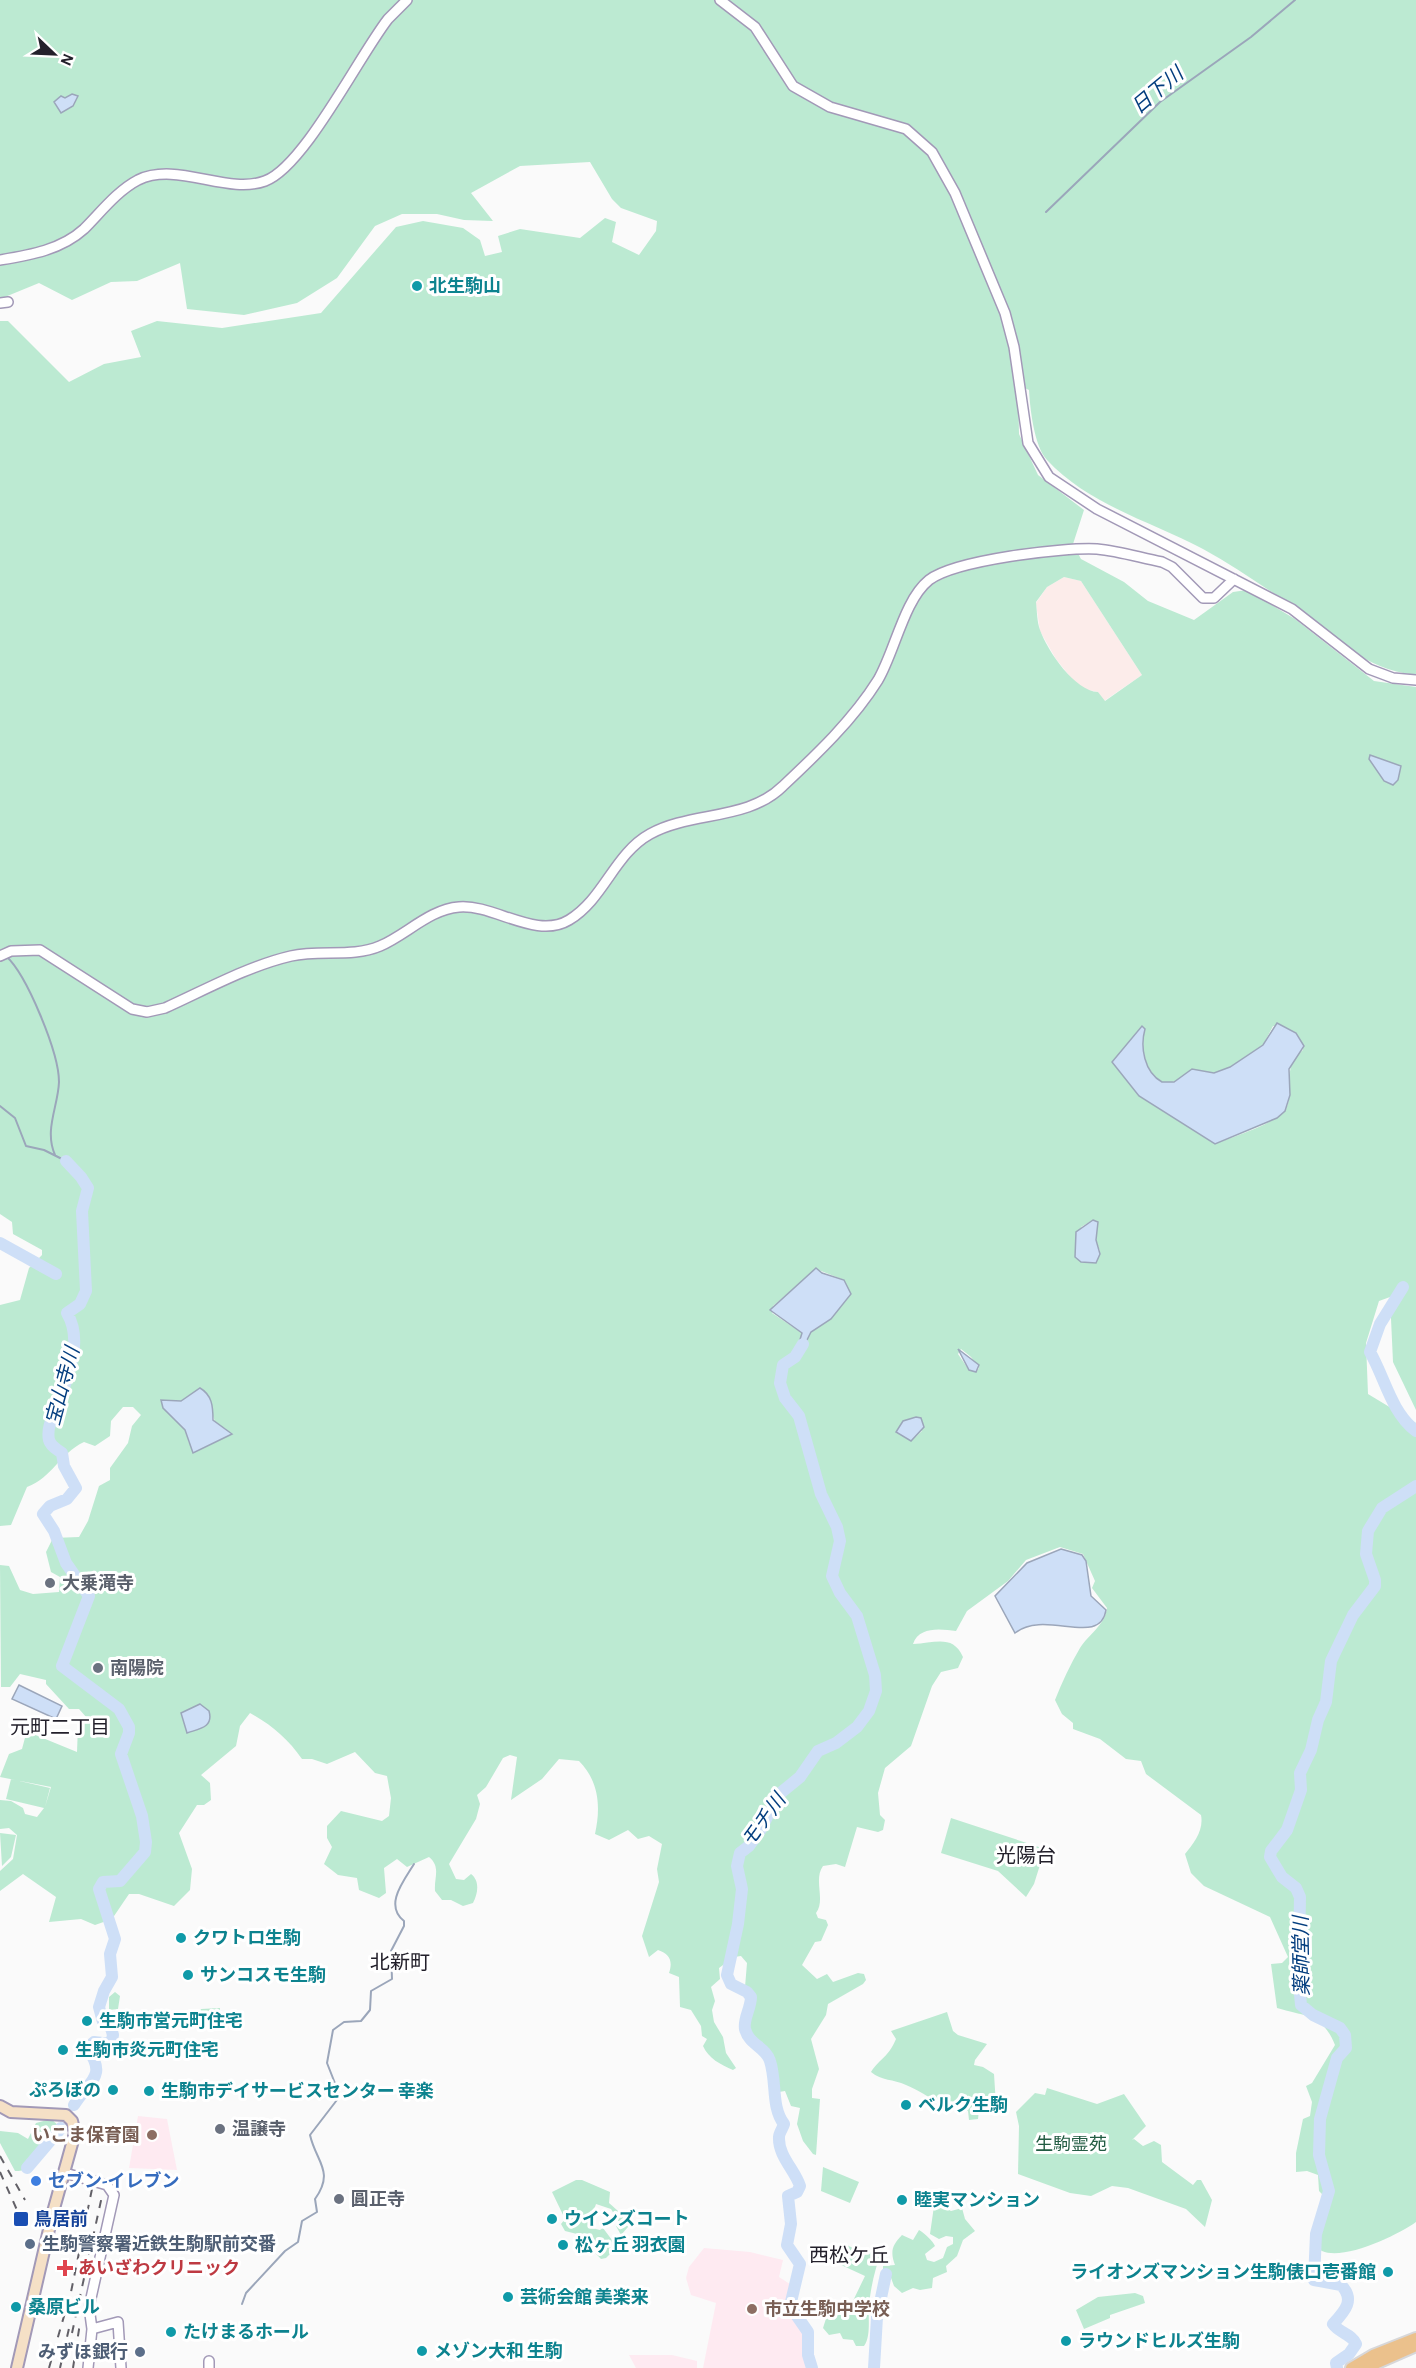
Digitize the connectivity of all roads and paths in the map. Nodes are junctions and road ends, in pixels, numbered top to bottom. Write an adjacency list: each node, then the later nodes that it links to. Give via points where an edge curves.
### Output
1 (407, 0): 3 (street, via 388,19 304,146 278,175 256,183 171,174 140,179 125,188 82,231 64,242 44,252)
2 (720, 0): 4 (street, via 755,27 793,86 830,107 906,129 932,152 955,193 1005,313 1028,443 1047,474 1088,504)
3 (0, 260)
4 (1234, 579): 5 (street, via 1292,609 1369,669 1393,678); 6 (street, via 1214,598 1203,598 1172,567 1088,549 974,562 944,572 916,594 870,693 779,790 747,807 666,826 647,836 628,850 583,909 567,922 550,926 485,910 444,910 378,947 293,955 147,1012 123,1005 40,951 27,948)
5 (1416, 680)
6 (0, 956)
7 (0, 2106): 8 (main road, via 11,2112 58,2113 72,2121 75,2133)
8 (65, 2174): 9 (street, via 107,2185 114,2195 89,2307); 12 (main road)
9 (92, 2329): 13 (street); 14 (street, via 118,2322)
10 (1416, 2337): 15 (main road)
11 (1416, 2346): 16 (main road)
12 (17, 2368)
13 (88, 2368)
14 (121, 2368)
15 (1351, 2368)
16 (1366, 2368)

